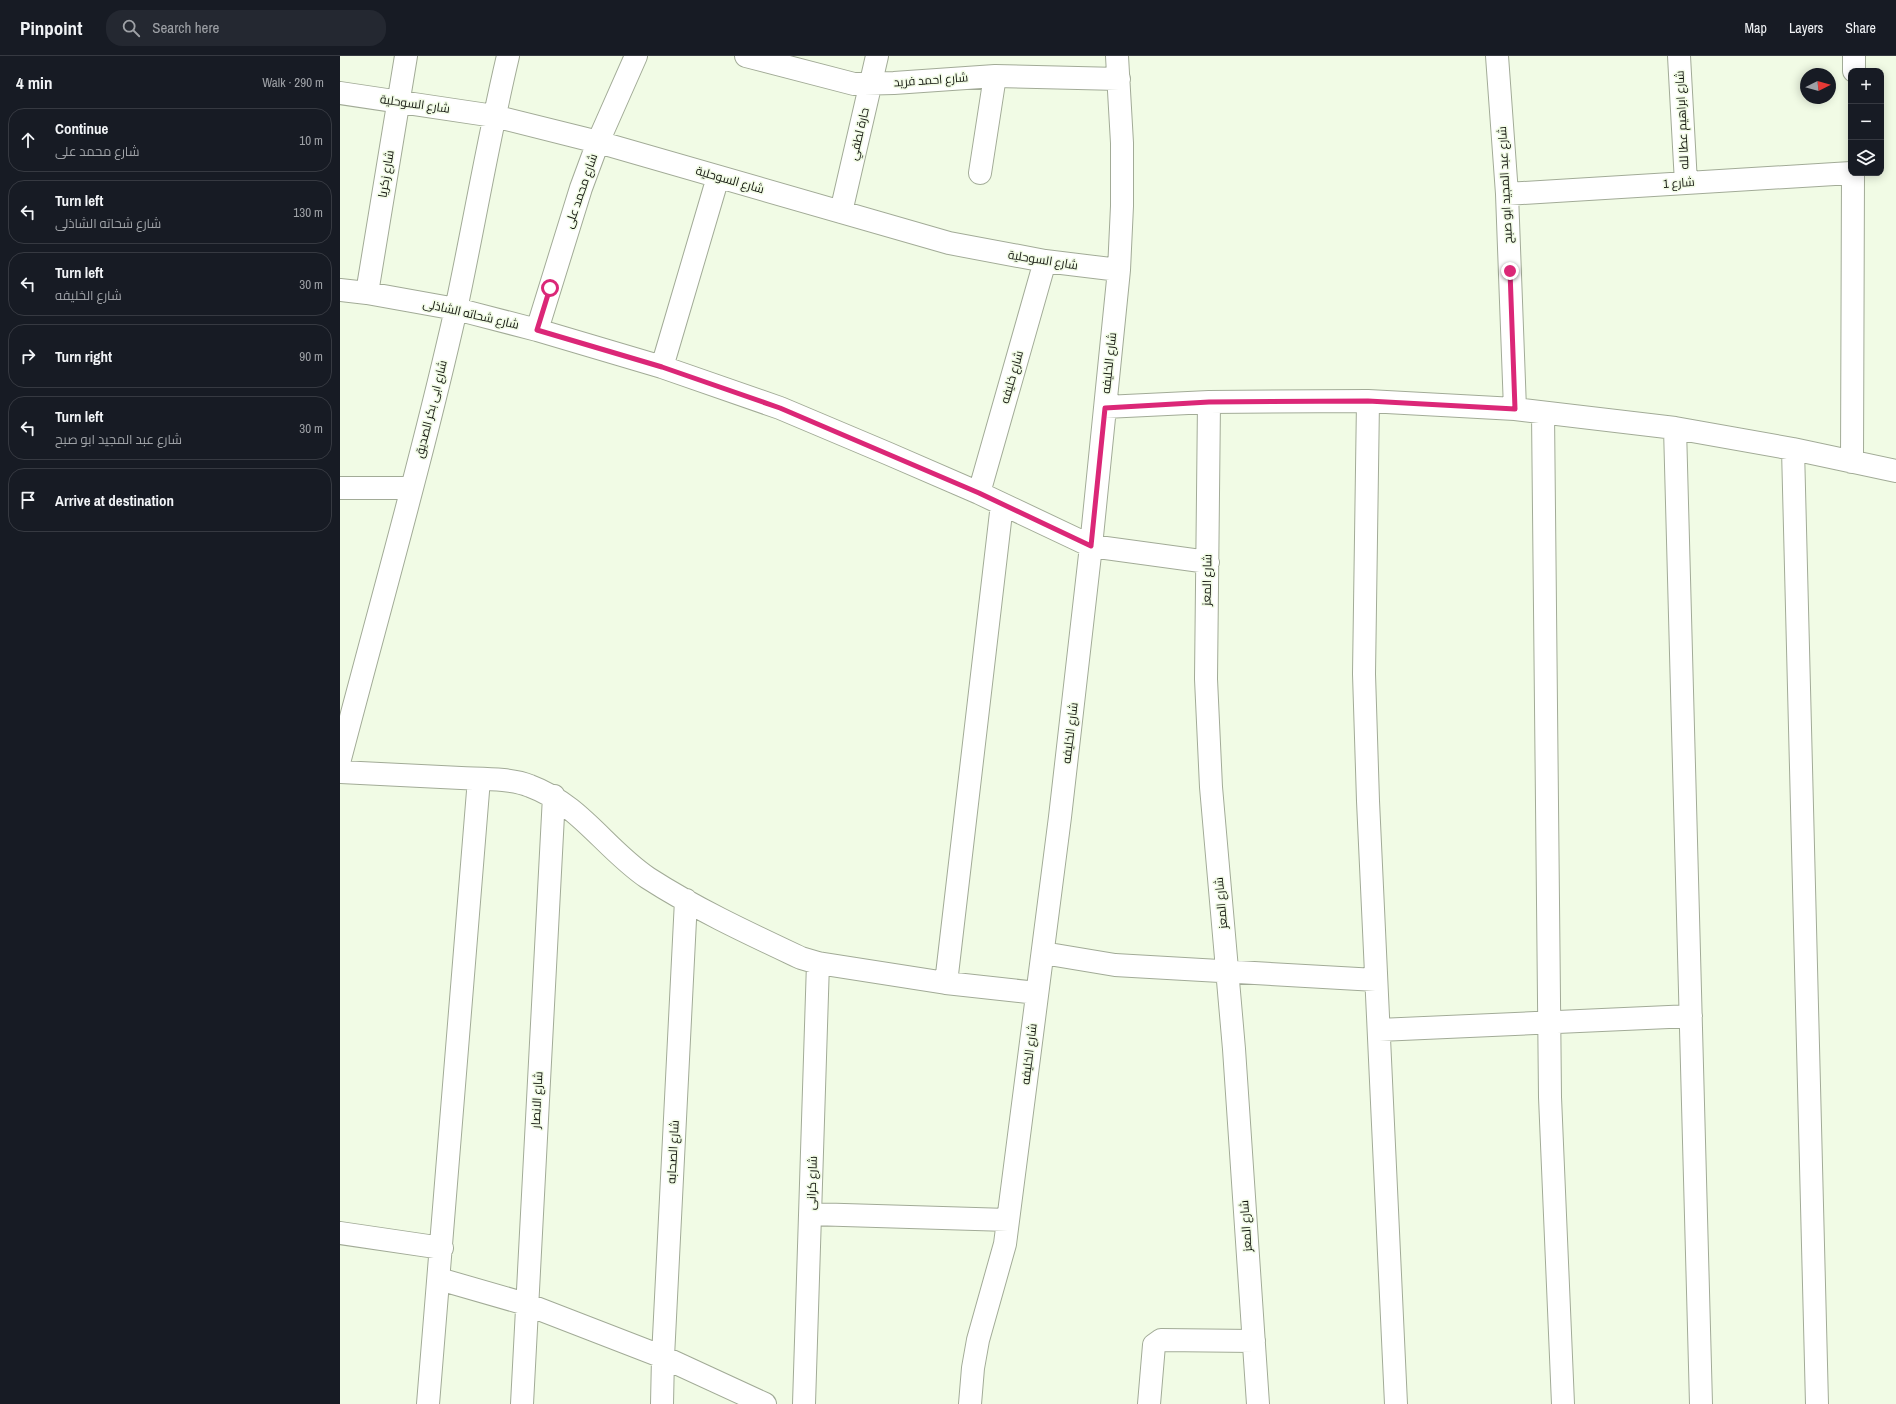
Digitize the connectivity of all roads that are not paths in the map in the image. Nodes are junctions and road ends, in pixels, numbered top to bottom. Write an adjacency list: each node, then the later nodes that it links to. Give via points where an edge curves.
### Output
1 (406, 56): 15 (street, شارع زكريا)
2 (508, 56): 16 (street, شارع ابى بكر الصديق)
3 (636, 56): 17 (street, شارع محمد على)
4 (877, 56): 13 (street, حارة لطفي)
5 (1117, 56): 12 (street, شارع الخليفه)
6 (1497, 56): 23 (street, شارع عبد المجيد ابو صبح)
7 (1679, 56): 22 (street, شارع ابراهيم عطا لله)
8 (1854, 56): 10 (street)
9 (756, 57): 13 (street, شارع احمد فريد, via 854,84)
10 (1854, 68)
11 (995, 76): 12 (street, شارع احمد فريد); 13 (street, شارع احمد فريد); 18 (street)
12 (1119, 79): 26 (street, شارع الخليفه, via 1122,143)
13 (870, 85): 24 (street, حارة لطفي)
14 (340, 93): 15 (street, شارع السوحلية)
15 (398, 102): 16 (street, شارع السوحلية); 28 (street, شارع زكريا)
16 (494, 116): 17 (street, شارع السوحلية); 29 (street, شارع ابى بكر الصديق)
17 (598, 142): 21 (street, شارع السوحلية); 30 (street, شارع محمد على, via 580,188)
18 (980, 173)
19 (1848, 173): 22 (street, شارع 1)
20 (1852, 176): 39 (street)
21 (718, 177): 24 (street, شارع السوحلية); 31 (street)
22 (1686, 183): 23 (street, شارع 1)
23 (1507, 194): 35 (street, شارع عبد المجيد ابو صبح)
24 (841, 212): 25 (street, شارع السوحلية, via 949,243)
25 (1045, 262): 26 (street, شارع السوحلية); 43 (street, شارع خليفه)
26 (1119, 270): 34 (street, شارع الخليفه)
27 (340, 290): 28 (street, شارع شحاته الشاذلى)
28 (367, 293): 29 (street, شارع شحاته الشاذلى)
29 (456, 309): 30 (street, شارع شحاته الشاذلى); 42 (street, شارع ابى بكر الصديق)
30 (537, 330): 31 (street, شارع شحاته الشاذلى)
31 (662, 367): 43 (street, شارع شحاته الشاذلى, via 780,408)
32 (1368, 401): 33 (street); 35 (street); 55 (street, via 1364,674)
33 (1209, 402): 34 (street); 46 (street, شارع المعز)
34 (1105, 408): 45 (street, شارع الخليفه)
35 (1515, 409): 36 (street)
36 (1543, 413): 37 (street); 59 (street)
37 (1675, 428): 38 (street); 58 (street)
38 (1793, 449): 39 (street); 80 (street)
39 (1852, 462): 40 (street)
40 (1896, 472)
41 (340, 488): 42 (street)
42 (411, 488): 47 (street, شارع ابى بكر الصديق)
43 (979, 493): 44 (street, شارع شحاته الشاذلى)
44 (1002, 504): 45 (street, شارع شحاته الشاذلى); 56 (street)
45 (1091, 546): 46 (street, شارع شحاته الشاذلى); 52 (street, شارع الخليفه)
46 (1208, 562): 54 (street, شارع المعز, via 1206,672 1212,795)
47 (340, 759)
48 (340, 772): 49 (street)
49 (479, 779): 50 (street, via 528,785); 64 (street)
50 (554, 796): 51 (street, via 578,814 610,846 647,877); 66 (street, شارع الانصار)
51 (686, 900): 53 (street, via 795,955); 68 (street, شارع الصحابه)
52 (1043, 953): 54 (street, via 1115,965); 57 (street, شارع الخليفه)
53 (818, 963): 56 (street); 61 (street, شارع كرانى)
54 (1227, 972): 55 (street); 67 (street, شارع المعز)
55 (1376, 980): 60 (street)
56 (946, 983): 57 (street)
57 (1037, 993): 62 (street, شارع الخليفه)
58 (1691, 1016): 59 (street); 79 (street)
59 (1549, 1023): 60 (street); 78 (street)
60 (1379, 1030): 77 (street)
61 (811, 1214): 62 (street); 73 (street, شارع كرانى)
62 (1008, 1220): 74 (street, شارع الخليفه, via 1005,1244 978,1340)
63 (340, 1233): 64 (street)
64 (442, 1248): 65 (street)
65 (439, 1279): 66 (street); 69 (street)
66 (526, 1304): 68 (street); 70 (street, شارع الانصار)
67 (1254, 1341): 75 (street, via 1162,1340 1154,1345); 76 (street, شارع المعز)
68 (663, 1357): 71 (street, شارع الصحابه); 72 (street)
69 (428, 1404)
70 (522, 1404)
71 (662, 1404)
72 (765, 1404)
73 (804, 1404)
74 (970, 1404)
75 (1149, 1404)
76 (1258, 1404)
77 (1396, 1404)
78 (1563, 1404)
79 (1701, 1404)
80 (1817, 1404)

